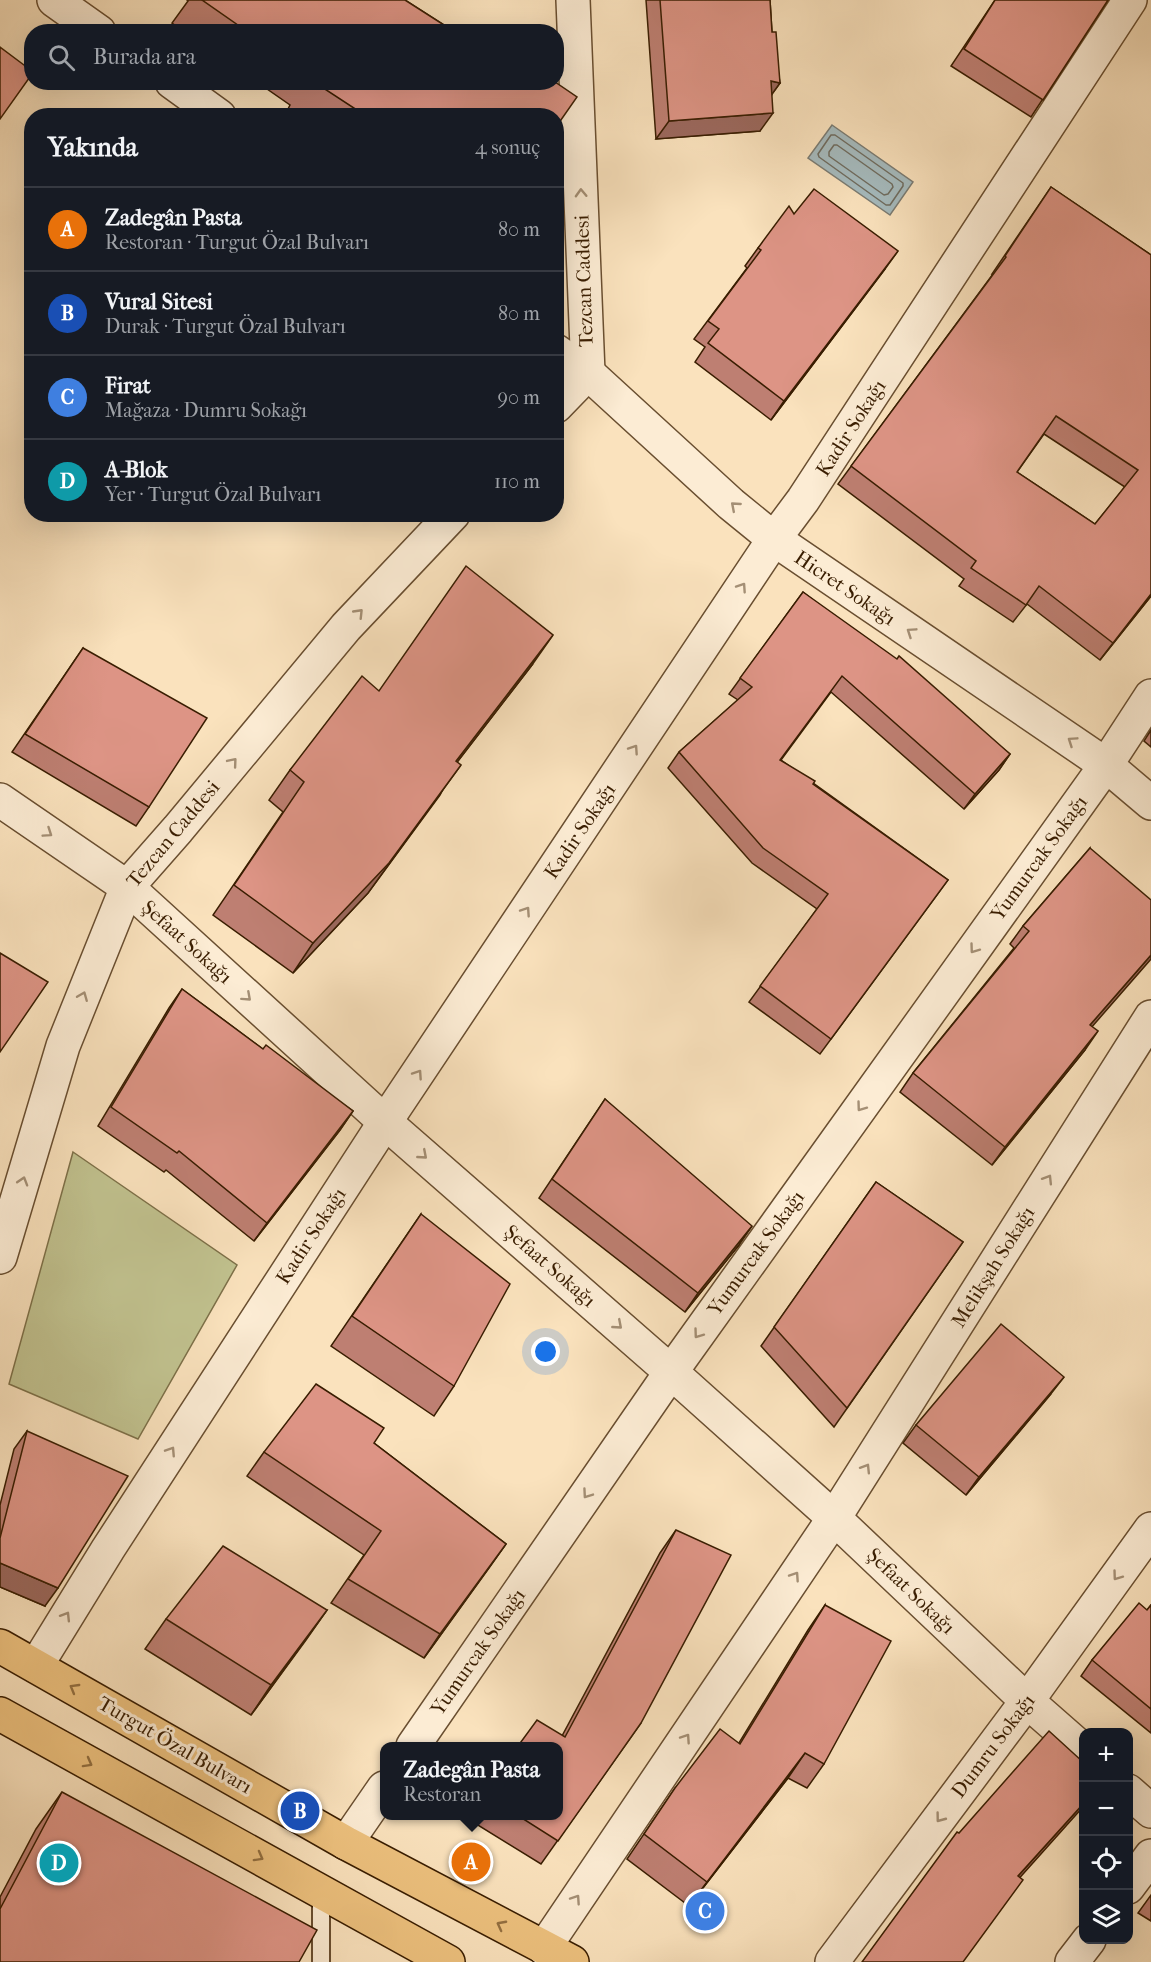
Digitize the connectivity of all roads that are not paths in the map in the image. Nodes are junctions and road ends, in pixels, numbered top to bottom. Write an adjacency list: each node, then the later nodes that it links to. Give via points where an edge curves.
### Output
1 (54, 0): 4 (street)
2 (573, 0): 8 (street, Tezcan Caddesi, one-way to 2)
3 (1130, 0): 11 (street, Kadir Sokağı)
4 (88, 24)
5 (183, 90): 6 (street)
6 (208, 108)
7 (564, 356): 8 (street, Hicret Sokağı)
8 (588, 373): 9 (street, Tezcan Caddesi); 11 (street, Hicret Sokağı, one-way to 8)
9 (564, 398)
10 (445, 522): 16 (street, Tezcan Caddesi, one-way to 10, via 346,627)
11 (774, 539): 13 (street, Hicret Sokağı, one-way to 11); 18 (street, Kadir Sokağı, one-way to 11)
12 (1151, 696): 13 (street, Yumurcak Sokağı)
13 (1106, 765): 15 (street, Hicret Sokağı); 20 (street, Yumurcak Sokağı, one-way to 20)
14 (0, 800): 16 (street, Şefaat Sokağı, one-way to 16)
15 (1151, 803)
16 (127, 887): 18 (street, Şefaat Sokağı, one-way to 18); 19 (street, Tezcan Caddesi, one-way to 16, via 63,1046)
17 (1151, 1017): 21 (street, Melikşah Sokağı, one-way to 17)
18 (385, 1122): 20 (street, Şefaat Sokağı, one-way to 20); 24 (street, Kadir Sokağı, one-way to 18)
19 (0, 1257)
20 (671, 1372): 21 (street, Şefaat Sokağı); 27 (street, Yumurcak Sokağı, one-way to 27)
21 (834, 1518): 25 (street, Şefaat Sokağı); 37 (street, one-way to 21)
22 (1151, 1528): 25 (street, Dumru Sokağı, one-way to 25)
23 (0, 1646): 24 (main road, Turgut Özal Bulvarı)
24 (36, 1666): 32 (main road, Turgut Özal Bulvarı, one-way to 24)
25 (1027, 1701): 28 (street, Şefaat Sokağı); 40 (street, Dumru Sokağı, one-way to 40)
26 (0, 1714): 35 (main road, one-way to 35)
27 (415, 1742)
28 (1079, 1747)
29 (380, 1794): 32 (street)
30 (1133, 1795): 31 (street)
31 (1151, 1811)
32 (346, 1843): 37 (main road, Turgut Özal Bulvarı, one-way to 32)
33 (1151, 1856): 34 (street)
34 (1133, 1880)
35 (321, 1892): 38 (lane); 39 (main road)
36 (1086, 1944): 41 (street)
37 (558, 1955)
38 (321, 1962)
39 (448, 1962)
40 (832, 1962)
41 (1072, 1962)

